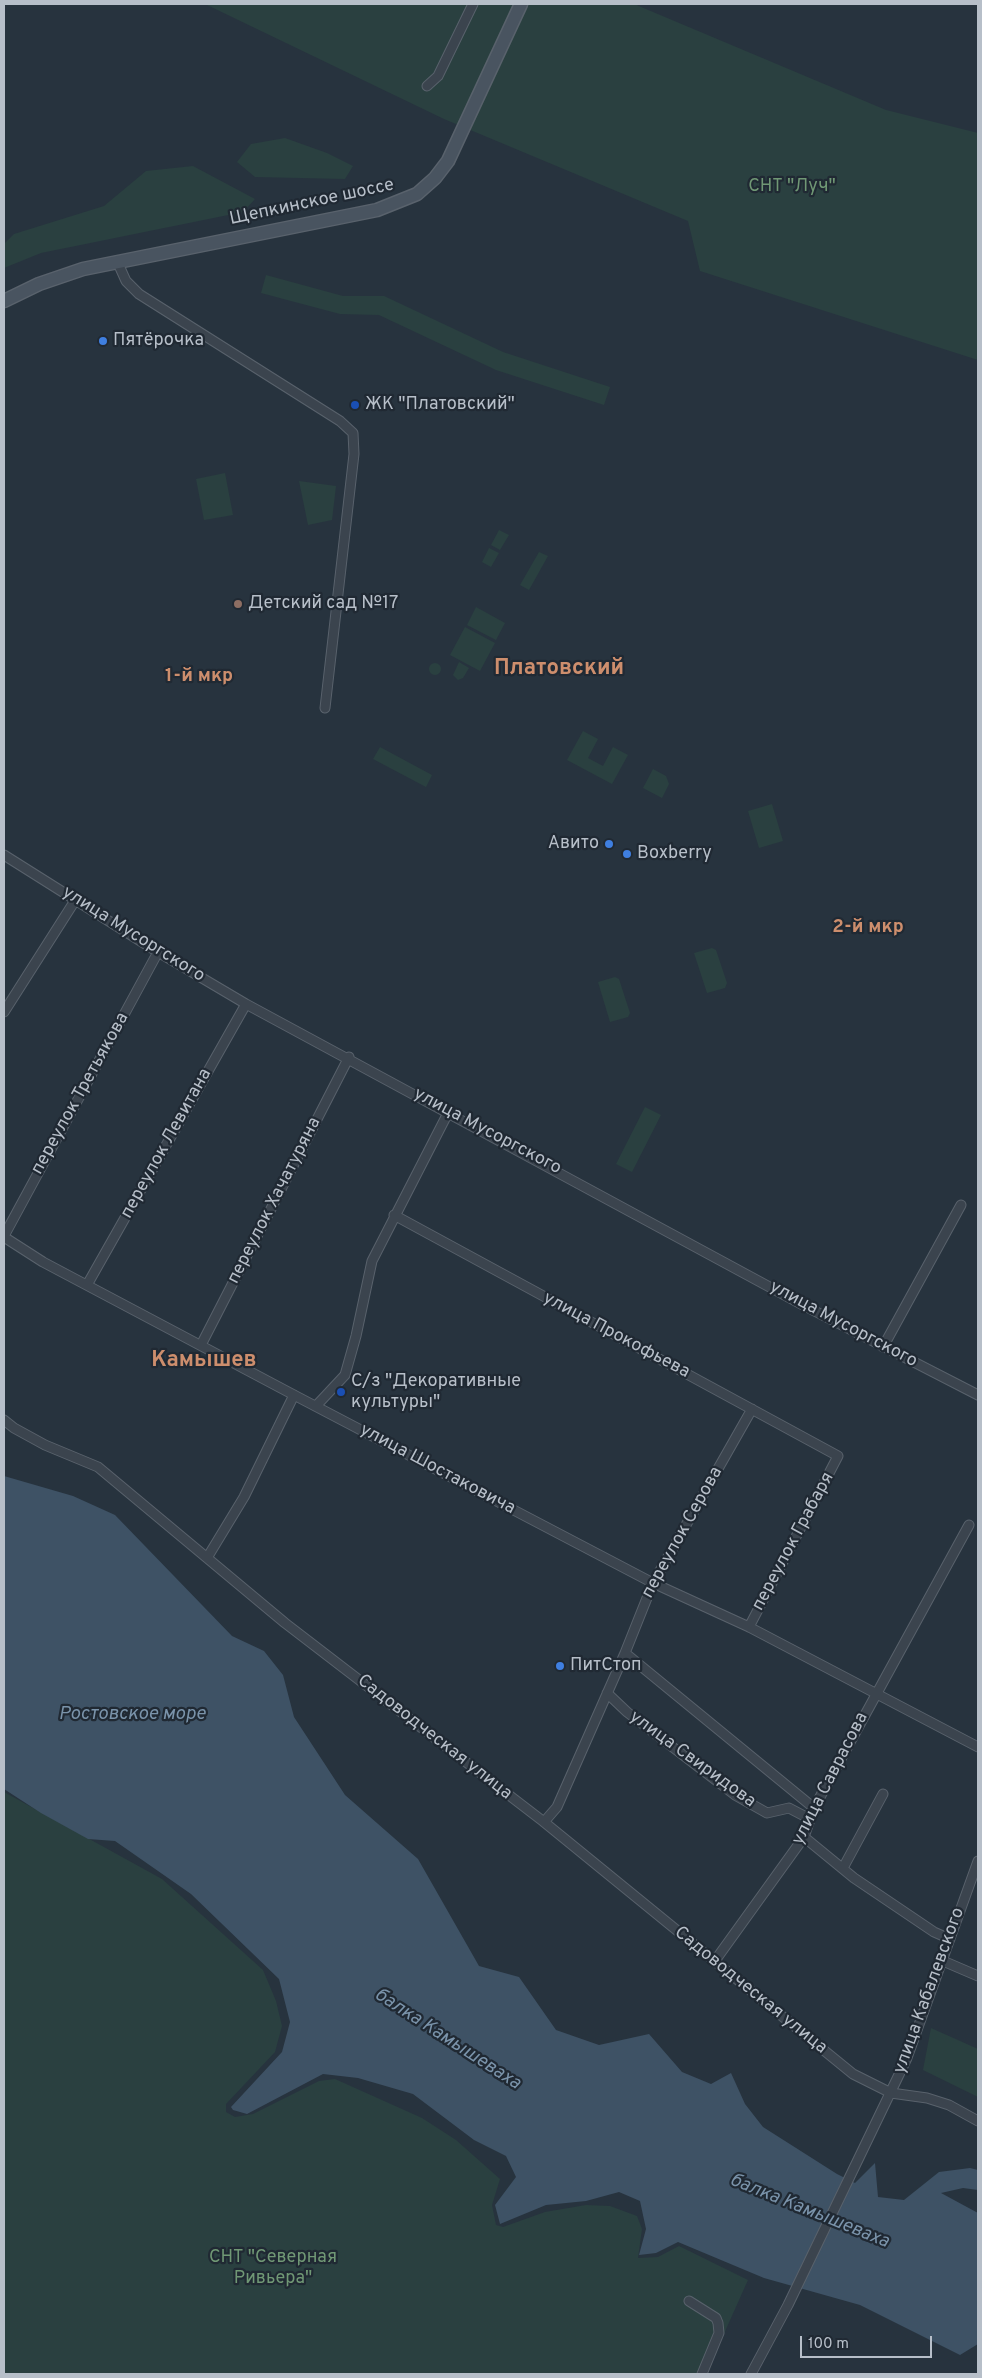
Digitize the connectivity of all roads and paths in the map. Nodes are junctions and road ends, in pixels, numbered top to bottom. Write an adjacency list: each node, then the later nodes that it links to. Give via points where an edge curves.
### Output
1 (473, 4): 3 (street, via 438,76)
2 (521, 4): 4 (main road, Щепкинское шоссе, via 448,161 417,194 393,206 369,212)
3 (427, 86)
4 (117, 261): 5 (main road, Щепкинское шоссе, via 62,276); 6 (street, via 126,281 139,294 340,421 353,433 354,454)
5 (4, 302)
6 (325, 708)
7 (4, 855): 8 (street, улица Мусоргского)
8 (76, 899): 9 (street, улица Мусоргского); 11 (street)
9 (158, 952): 10 (street, улица Мусоргского); 16 (street, переулок Третьякова)
10 (246, 1004): 12 (street, улица Мусоргского); 17 (street, переулок Левитана)
11 (4, 1012)
12 (348, 1057): 13 (street, улица Мусоргского); 18 (street, переулок Хачатуряна)
13 (449, 1112): 15 (street); 19 (street, улица Мусоргского)
14 (961, 1205): 19 (street)
15 (394, 1215): 22 (street, via 372,1261 345,1375); 23 (street, улица Прокофьева)
16 (4, 1236): 17 (street, улица Шостаковича, via 43,1262)
17 (88, 1285): 18 (street, улица Шостаковича)
18 (201, 1345): 21 (street, улица Шостаковича)
19 (883, 1346): 20 (street, улица Мусоргского)
20 (977, 1392)
21 (294, 1395): 22 (street, улица Шостаковича); 27 (street, via 244,1497)
22 (316, 1406): 28 (street, улица Шостаковича)
23 (752, 1409): 25 (street, улица Прокофьева); 28 (street, переулок Серова)
24 (4, 1420): 27 (street, Садоводческая улица, via 45,1444 98,1466)
25 (838, 1456): 29 (street, переулок Грабаря)
26 (969, 1525): 32 (street, улица Саврасова)
27 (207, 1558): 37 (street, Садоводческая улица, via 286,1624)
28 (653, 1583): 29 (street, улица Шостаковича); 30 (street, переулок Серова)
29 (749, 1627): 32 (street, улица Шостаковича)
30 (625, 1653): 31 (street, переулок Серова); 35 (street)
31 (607, 1693): 36 (street, улица Свиридова, via 735,1795 767,1813 789,1808); 37 (street, переулок Серова, via 557,1807)
32 (875, 1693): 33 (street, улица Шостаковича); 35 (street, улица Саврасова)
33 (978, 1747)
34 (883, 1794): 40 (street)
35 (814, 1808): 36 (street, улица Саврасова)
36 (810, 1819): 38 (street, улица Саврасова)
37 (544, 1822): 43 (street, Садоводческая улица)
38 (804, 1837): 40 (street); 43 (street, улица Саврасова)
39 (978, 1861): 41 (street, улица Кабалевского)
40 (842, 1868): 41 (street, via 934,1932)
41 (950, 1939): 42 (street, улица Кабалевского)
42 (944, 1961): 44 (street); 45 (street, улица Кабалевского)
43 (714, 1962): 45 (street, Садоводческая улица, via 853,2074)
44 (978, 1976)
45 (891, 2093): 46 (street, Садоводческая улица, via 927,2098); 49 (street, улица Кабалевского)
46 (978, 2120)
47 (689, 2301): 48 (street, via 716,2318 718,2323 719,2333)
48 (702, 2374)
49 (751, 2374)

